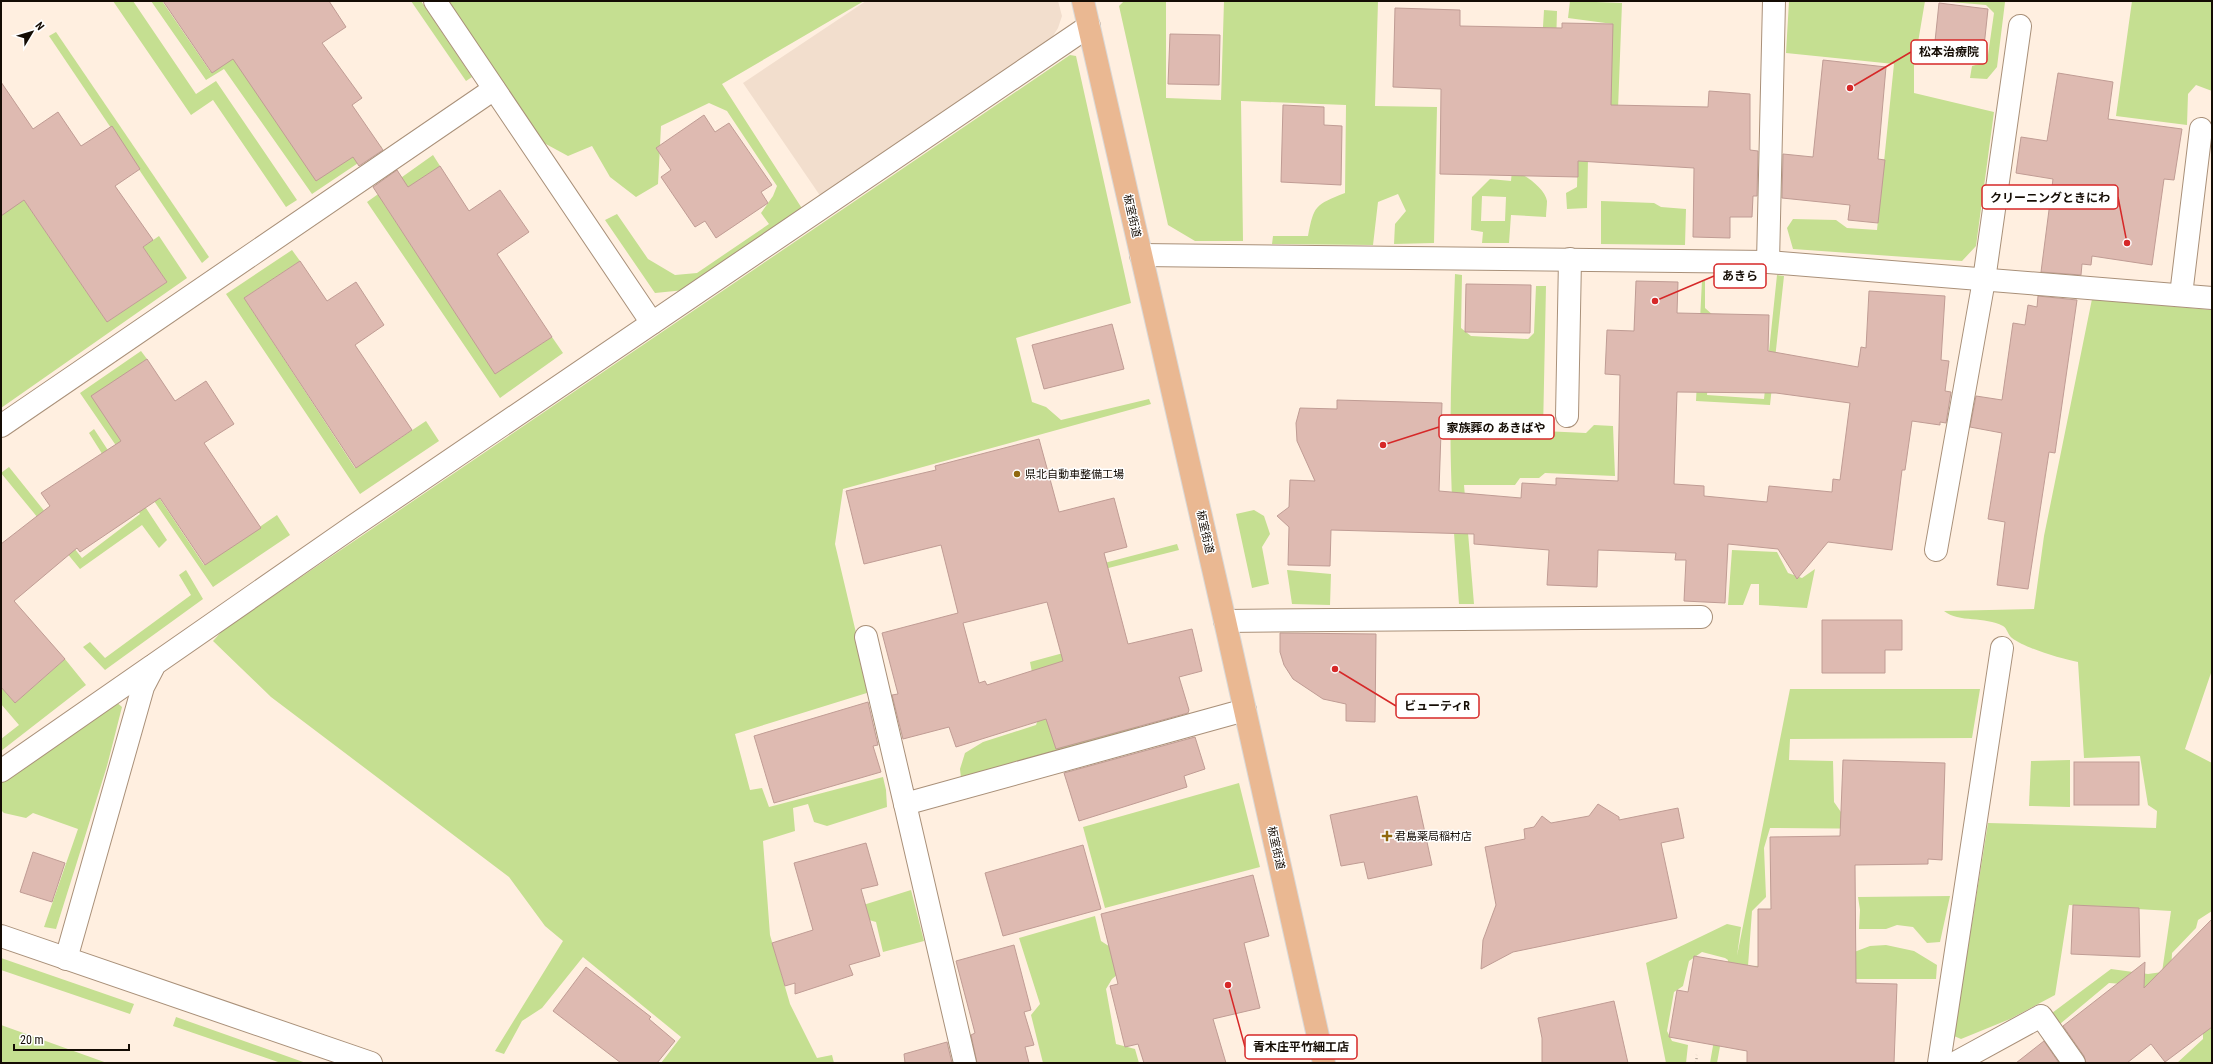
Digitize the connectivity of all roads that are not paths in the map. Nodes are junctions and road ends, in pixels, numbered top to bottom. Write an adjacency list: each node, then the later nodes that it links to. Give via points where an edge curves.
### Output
1 (435, 1): 6 (street)
2 (1083, 1): 4 (main road, 板室街道)
3 (1774, 1): 10 (street)
4 (1089, 26): 8 (main road, 板室街道); 14 (street)
5 (2020, 26): 11 (street)
6 (494, 89): 14 (street); 16 (street)
7 (2201, 129): 12 (street)
8 (1141, 255): 9 (street); 19 (main road, 板室街道)
9 (1570, 259): 10 (street); 15 (street)
10 (1768, 262): 11 (street)
11 (1984, 280): 12 (street); 17 (street)
12 (2181, 295): 13 (street)
13 (2212, 298)
14 (652, 323): 22 (street)
15 (1567, 416)
16 (1, 426)
17 (1936, 550)
18 (1701, 618): 19 (street)
19 (1225, 620): 23 (main road, 板室街道)
20 (866, 637): 25 (street)
21 (2002, 648): 31 (street)
22 (155, 664): 24 (street); 27 (street, via 143,687)
23 (1245, 710): 25 (street); 30 (main road, 板室街道)
24 (1, 771)
25 (905, 804): 29 (street)
26 (1, 936): 27 (street)
27 (66, 959): 28 (street)
28 (371, 1063)
29 (965, 1063)
30 (1324, 1063)
31 (1939, 1063)
32 (1955, 1063): 33 (street, via 2041,1016)
33 (2074, 1063)

